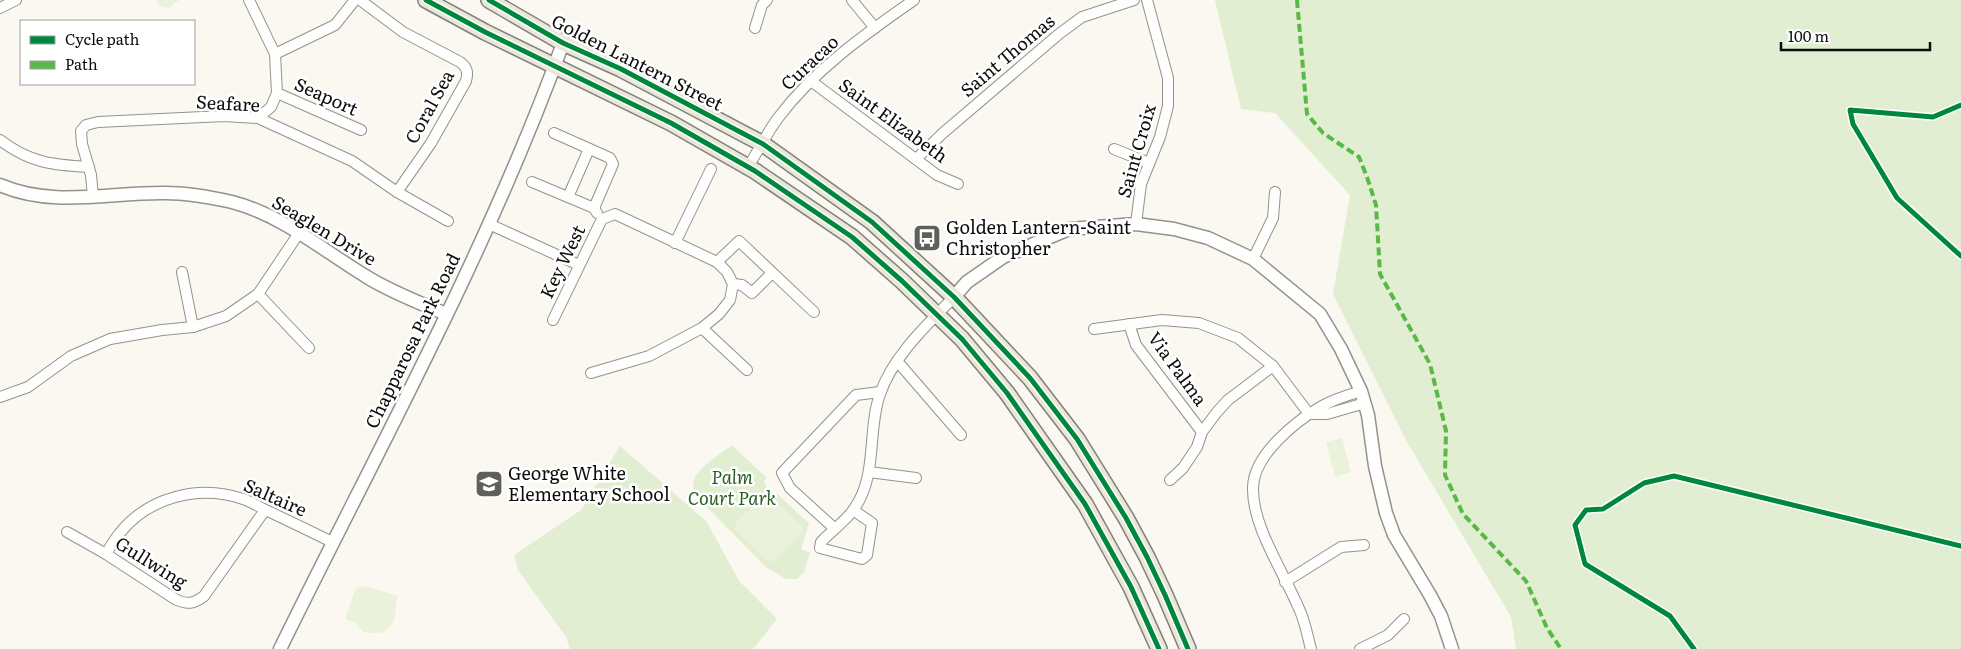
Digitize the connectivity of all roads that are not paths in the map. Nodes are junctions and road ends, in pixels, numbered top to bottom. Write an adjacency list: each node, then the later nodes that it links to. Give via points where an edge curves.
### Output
1 (16, 0): 12 (street)
2 (249, 0): 16 (street, Seaport)
3 (356, 0): 16 (street, via 335,25)
4 (360, 0): 35 (street, Coral Sea, via 403,32 465,65 468,73 431,143)
5 (426, 0): 17 (main road)
6 (489, 0): 15 (main road, Golden Lantern Street)
7 (767, 0): 13 (street, via 762,5)
8 (852, 0): 14 (street)
9 (914, 0): 14 (street, Curacao)
10 (1134, 0): 27 (street, Saint Thomas, via 1082,17 950,126)
11 (1147, 0): 28 (street, Saint Croix, via 1168,78 1168,106)
12 (0, 8)
13 (755, 28)
14 (875, 28): 18 (street, Curacao)
15 (563, 43): 17 (street, Chapparosa Park Road); 24 (main road, Golden Lantern Street, via 621,69)
16 (275, 54): 19 (street, Seaport)
17 (554, 67): 30 (main road, via 671,122); 42 (street, Chapparosa Park Road)
18 (811, 82): 24 (street, Curacao, via 778,119); 27 (street, Saint Elizabeth)
19 (277, 93): 20 (street, Seaport, via 271,107); 21 (street, Seaport)
20 (258, 118): 29 (street, Seafare, via 224,116 86,125 81,131); 35 (street, Seafare, via 352,162)
21 (361, 130)
22 (554, 133): 25 (street)
23 (0, 140): 29 (street, via 28,158)
24 (763, 144): 30 (street, Curacao); 53 (main road, Golden Lantern Street, via 872,222)
25 (589, 149): 38 (street, Key West); 39 (street, Key West, via 612,161)
26 (1114, 149): 28 (street)
27 (916, 159): 33 (street, Saint Elizabeth, via 937,175)
28 (1149, 162): 43 (street, Saint Croix, via 1141,184)
29 (89, 167): 37 (street, Seafare)
30 (748, 167): 56 (main road, via 852,237)
31 (711, 169): 45 (street)
32 (532, 182): 38 (street)
33 (958, 184)
34 (1, 188): 37 (street, Seaglen Drive, via 56,197)
35 (397, 192): 41 (street, Seafare)
36 (1275, 192): 46 (street, via 1273,218)
37 (93, 197): 44 (street, Seaglen Drive, via 164,193 194,195 233,202)
38 (568, 197): 39 (street)
39 (594, 208): 40 (street)
40 (602, 219): 45 (street, via 615,214); 48 (street, Key West)
41 (448, 220)
42 (489, 224): 48 (street); 55 (street, Chapparosa Park Road)
43 (1136, 224): 46 (street, via 1208,238); 53 (street, via 1069,229 1003,258 967,282)
44 (299, 233): 52 (street); 55 (street, Seaglen Drive, via 369,279)
45 (675, 243): 47 (street)
46 (1253, 260): 69 (street, via 1320,314 1341,349)
47 (717, 262): 50 (street, via 739,241); 51 (street)
48 (578, 265): 57 (street, Key West)
49 (182, 272): 59 (street)
50 (772, 273): 51 (street, via 752,293 742,285); 54 (street)
51 (733, 284): 60 (street, via 730,300)
52 (258, 294): 59 (street, via 226,316); 62 (street)
53 (954, 297): 56 (street); 87 (main road, Golden Lantern Street, via 1030,378 1078,439 1143,550)
54 (814, 312)
55 (446, 314): 80 (street, Chapparosa Park Road)
56 (937, 315): 63 (street); 86 (main road, via 962,339 1007,393 1086,504 1131,587)
57 (553, 320)
58 (1129, 324): 61 (street); 64 (street, via 1162,320 1199,323 1238,338); 71 (street, Via Palma, via 1136,345)
59 (193, 327): 68 (street, via 110,339 70,356 28,387)
60 (702, 328): 65 (street); 66 (street, via 649,356)
61 (1094, 329)
62 (309, 348)
63 (897, 361): 67 (street); 72 (street)
64 (1273, 366): 70 (street); 71 (street, via 1228,400)
65 (747, 370)
66 (591, 373)
67 (880, 392): 73 (street); 78 (street, via 856,394 782,474 790,488)
68 (0, 397)
69 (1363, 397): 70 (street, via 1327,414); 90 (street, via 1386,513 1394,535 1441,616)
70 (1309, 414): 83 (street, via 1274,443 1256,472 1252,486 1258,515)
71 (1202, 432): 75 (street, via 1198,447)
72 (961, 435)
73 (869, 472): 74 (street); 77 (street)
74 (916, 478)
75 (1170, 480)
76 (265, 510): 80 (street, Saltaire); 82 (street, Saltaire, via 244,499 222,493 176,496 135,518); 82 (street, Gullwing, via 204,596 195,602 175,599)
77 (853, 510): 78 (street); 78 (street, via 872,523 865,558 820,548 821,542)
78 (834, 528)
79 (67, 532): 82 (street, Gullwing)
80 (332, 542): 85 (street, Chapparosa Park Road)
81 (1364, 545): 83 (street, via 1341,547)
82 (106, 554)
83 (1285, 582): 88 (street, via 1302,615)
84 (1404, 619): 89 (street, via 1388,635)
85 (280, 649)
86 (1159, 649)
87 (1188, 649)
88 (1311, 649)
89 (1360, 649)
90 (1452, 649)

